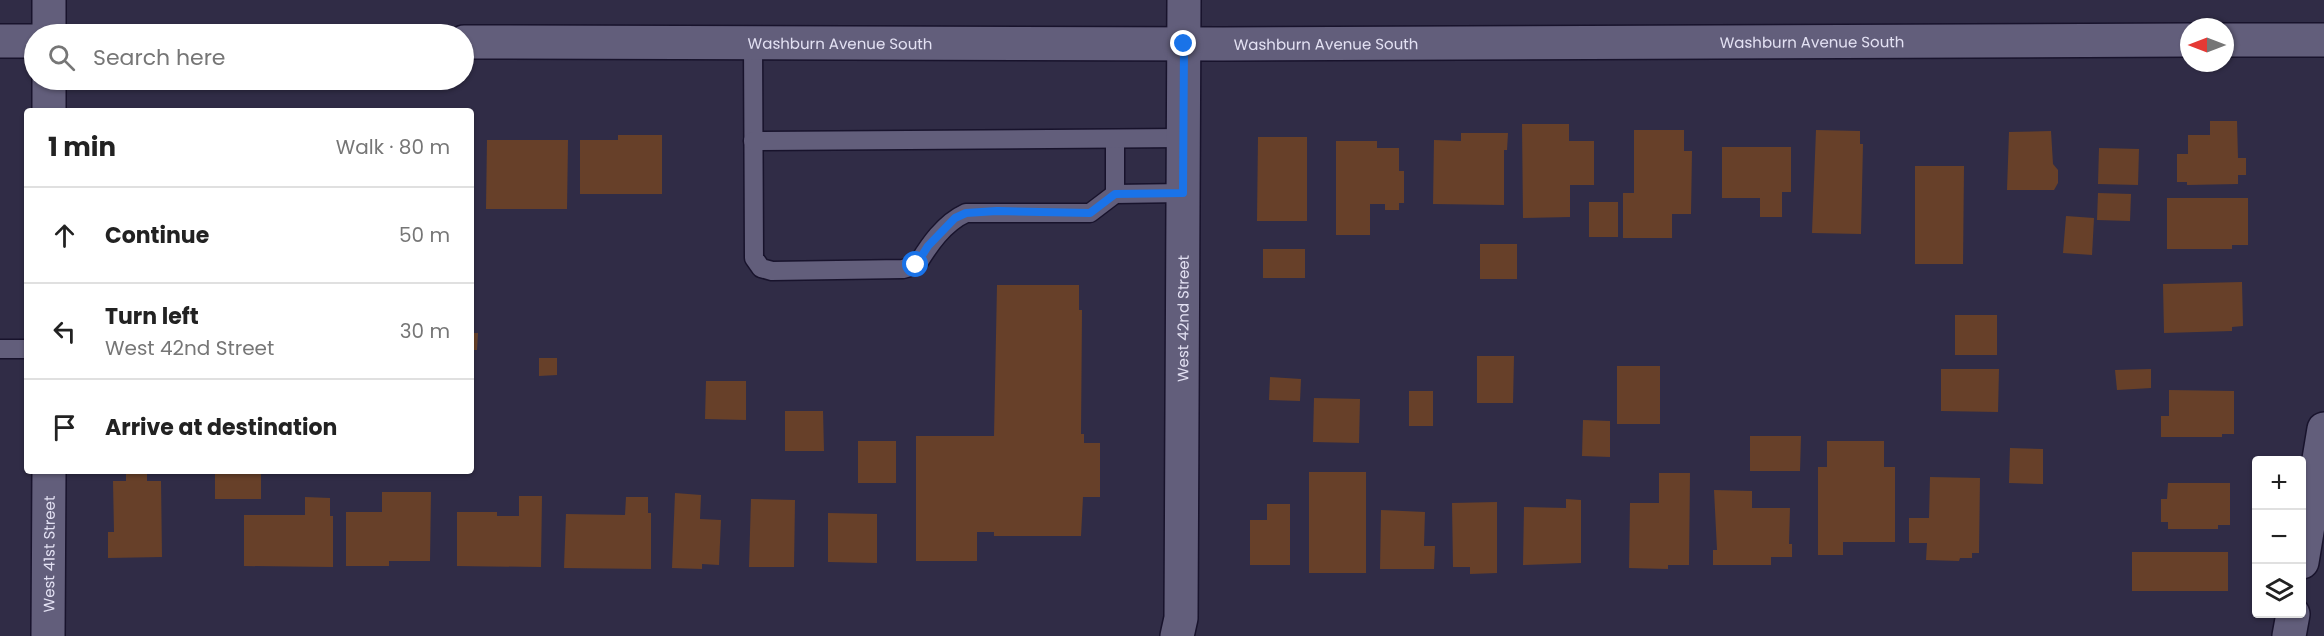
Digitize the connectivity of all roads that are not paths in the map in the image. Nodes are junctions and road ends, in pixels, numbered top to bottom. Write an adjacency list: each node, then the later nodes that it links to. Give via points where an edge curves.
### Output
1 (49, 0): 3 (street)
2 (1184, 0): 11 (street, West 42nd Street)
3 (49, 24)
4 (2180, 40): 11 (street, Washburn Avenue South)
5 (2234, 40): 6 (street)
6 (2324, 40)
7 (0, 41): 8 (street)
8 (24, 41)
9 (474, 42): 10 (street, Washburn Avenue South)
10 (753, 42): 11 (street, Washburn Avenue South); 16 (lane)
11 (1184, 44): 14 (street, West 42nd Street)
12 (49, 90): 13 (street)
13 (49, 108)
14 (1183, 138): 15 (lane); 17 (street, West 42nd Street)
15 (1115, 139): 16 (lane); 18 (lane)
16 (753, 141): 18 (lane, via 754,258 761,268 772,271 903,269 916,265 955,218 966,213 1090,213)
17 (1183, 193): 18 (lane); 26 (street, West 42nd Street, via 1181,606)
18 (1115, 194)
19 (0, 349): 20 (lane)
20 (24, 349)
21 (2324, 429): 23 (street)
22 (49, 474): 25 (street, West 41st Street)
23 (2306, 533)
24 (2292, 618): 27 (street)
25 (48, 636)
26 (1177, 636)
27 (2289, 636)

